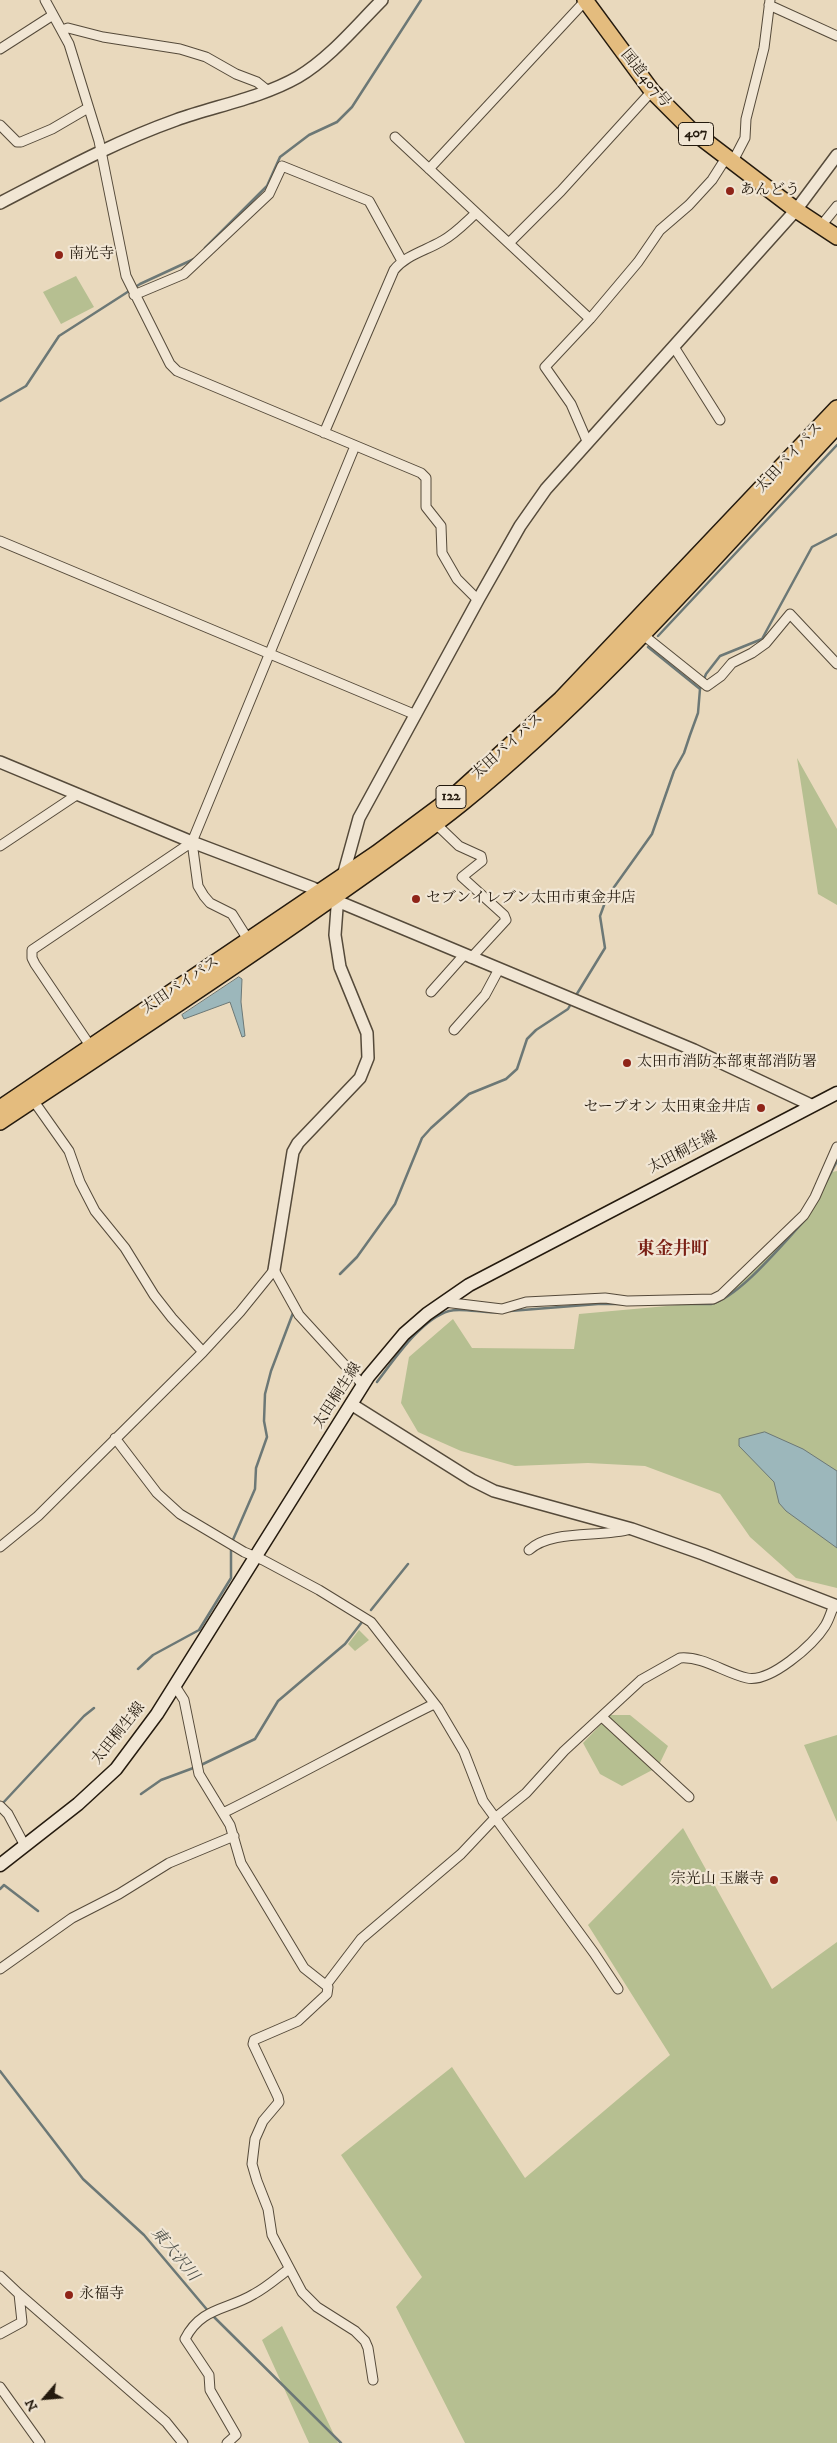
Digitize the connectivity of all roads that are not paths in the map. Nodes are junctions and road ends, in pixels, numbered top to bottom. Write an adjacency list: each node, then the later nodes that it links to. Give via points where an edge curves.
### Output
1 (45, 0): 5 (street)
2 (382, 0): 9 (street, via 321,60 297,77)
3 (585, 0): 10 (highway, 国道407号 / 407); 17 (street)
4 (770, 3): 7 (street); 16 (street, via 745,138)
5 (53, 15): 6 (street); 8 (street)
6 (62, 30): 9 (street, via 68,28 102,37 180,49 206,57); 11 (street)
7 (837, 36)
8 (0, 49)
9 (267, 90): 14 (street, via 175,120)
10 (652, 91): 16 (highway, 国道407号 / 407, via 691,130); 24 (street)
11 (88, 108): 12 (street, via 21,142 17,142); 14 (street)
12 (0, 125)
13 (395, 137): 17 (street)
14 (100, 151): 18 (street); 26 (street, via 122,258)
15 (837, 155): 20 (street)
16 (729, 161): 20 (highway, 国道407号 / 407); 27 (street, via 689,205 660,230)
17 (428, 169): 21 (street)
18 (0, 203)
19 (837, 206): 22 (street)
20 (796, 210): 22 (highway, 国道407号 / 407); 28 (street)
21 (476, 213): 24 (street); 25 (street, via 443,241)
22 (820, 227): 23 (highway, 国道407号 / 407)
23 (837, 237)
24 (509, 243): 27 (street)
25 (402, 261): 26 (street, via 369,201 282,166 268,194 184,274); 32 (street, via 394,270)
26 (134, 295): 32 (street, via 174,370)
27 (590, 319): 33 (street, via 545,367 570,404)
28 (674, 347): 30 (street); 33 (street)
29 (837, 408): 46 (highway, 太田バイパス / 122, via 561,699 455,795)
30 (720, 420)
31 (837, 426): 37 (highway, 太田バイパス / 122)
32 (324, 433): 34 (street)
33 (587, 442): 36 (street, via 546,489)
34 (355, 446): 36 (street, via 424,475 426,506 441,526 442,553 457,579); 38 (street)
35 (0, 541): 38 (street)
36 (478, 600): 40 (street)
37 (642, 634): 39 (street, via 707,686 732,663 766,643 790,614); 43 (highway, 太田バイパス / 122, via 539,737)
38 (269, 653): 40 (street); 44 (street)
39 (837, 664)
40 (416, 715): 46 (street, via 359,818)
41 (0, 762): 42 (street)
42 (78, 794): 44 (street); 45 (street)
43 (435, 823): 47 (highway, 太田バイパス / 122); 49 (street, via 459,846 481,856 482,861 462,877 506,920)
44 (192, 842): 47 (street); 48 (street, via 198,886 210,903 232,914); 53 (street, via 32,950 35,964)
45 (0, 846)
46 (343, 876): 47 (highway, 太田バイパス / 122)
47 (332, 896): 48 (highway, 太田バイパス / 122); 49 (street); 55 (highway, 太田バイパス / 122); 60 (street, via 336,952 367,1034 368,1058 360,1078 294,1152)
48 (249, 941): 53 (highway, 太田バイパス / 122)
49 (468, 956): 50 (street); 51 (street)
50 (499, 969): 52 (street, via 485,995); 57 (street, via 694,1050)
51 (431, 992)
52 (454, 1030)
53 (91, 1047): 56 (highway, 太田バイパス / 122)
54 (837, 1092): 61 (main road, 太田桐生線, via 519,1257)
55 (33, 1100): 58 (highway, 太田バイパス / 122); 62 (street, via 69,1151 95,1211 125,1248 154,1295)
56 (2, 1103)
57 (809, 1104)
58 (0, 1122)
59 (837, 1147): 61 (street, via 804,1215 713,1299 627,1301 605,1298 526,1302 502,1309)
60 (274, 1270): 62 (street); 63 (street, via 299,1315)
61 (444, 1302): 63 (main road, 太田桐生線, via 404,1334)
62 (203, 1352): 65 (street)
63 (363, 1385): 64 (main road, 太田桐生線)
64 (351, 1404): 66 (street, via 494,1491); 69 (main road, 太田桐生線)
65 (115, 1438): 67 (street, via 38,1516); 69 (street, via 157,1493 180,1514)
66 (632, 1529): 68 (street, via 615,1534 545,1539); 70 (street)
67 (0, 1547)
68 (529, 1550)
69 (255, 1557): 71 (main road, 太田桐生線); 72 (street, via 373,1624)
70 (836, 1605): 73 (street, via 810,1644 766,1675 746,1678 697,1659 680,1658 641,1680)
71 (175, 1686): 76 (street, via 184,1700 197,1767); 79 (main road, 太田桐生線, via 116,1769)
72 (434, 1704): 76 (street, via 354,1744 306,1773); 77 (street, via 464,1752 480,1794)
73 (602, 1716): 74 (street); 77 (street, via 557,1758 526,1794)
74 (689, 1797)
75 (1, 1807): 79 (street)
76 (223, 1813): 78 (street)
77 (495, 1818): 82 (street, via 461,1854 362,1939); 83 (street)
78 (234, 1836): 81 (street, via 169,1863 72,1918); 82 (street, via 241,1863 292,1950 304,1968)
79 (25, 1846): 80 (main road, 太田桐生線)
80 (0, 1865)
81 (0, 1969)
82 (326, 1984): 84 (street, via 327,1994 298,2022 258,2038 253,2044 279,2102 262,2121 255,2139 252,2164 268,2208 272,2235)
83 (618, 1989)
84 (289, 2268): 88 (street, via 302,2292 317,2307 361,2336 368,2348); 92 (street, via 255,2294 216,2309 191,2327 185,2339 209,2375 210,2390 236,2435)
85 (0, 2276): 86 (street)
86 (19, 2294): 87 (street, via 22,2322); 91 (street, via 166,2422)
87 (0, 2334)
88 (373, 2380)
89 (0, 2387): 90 (street)
90 (40, 2443)
91 (183, 2443)
92 (227, 2443)

